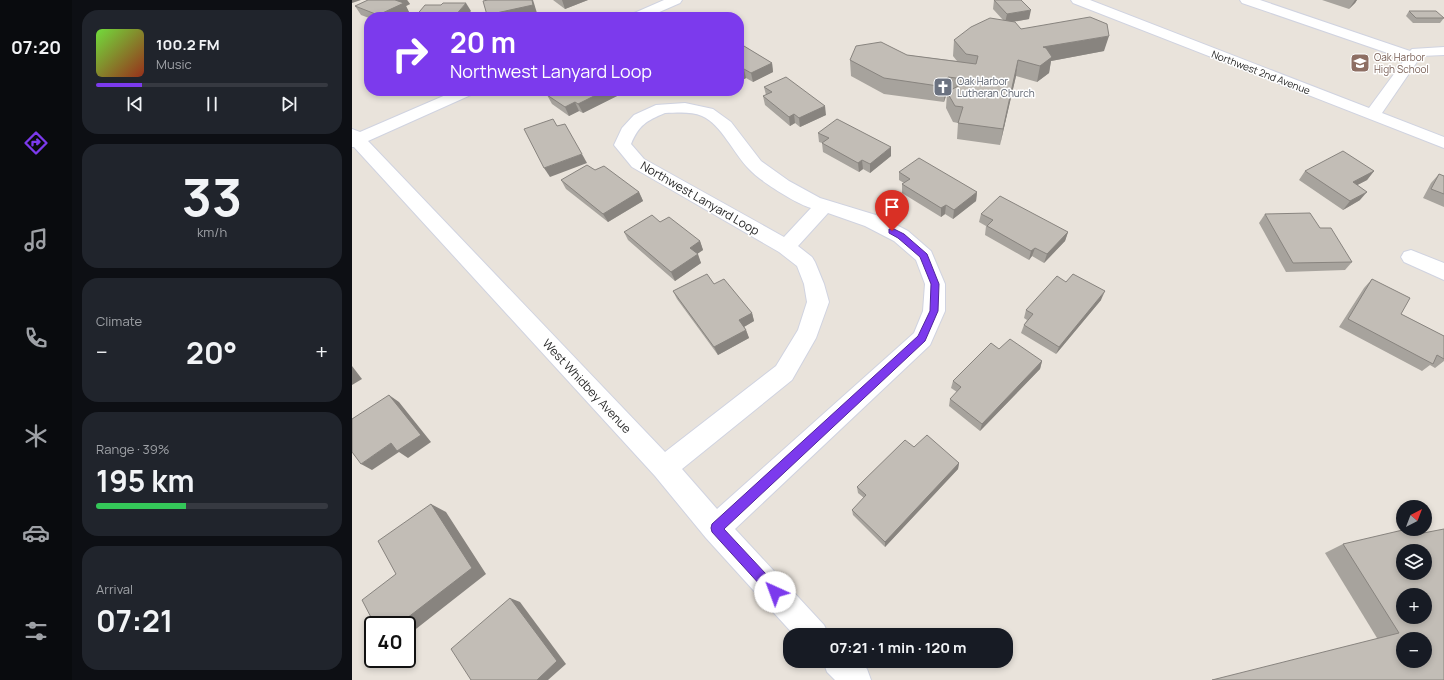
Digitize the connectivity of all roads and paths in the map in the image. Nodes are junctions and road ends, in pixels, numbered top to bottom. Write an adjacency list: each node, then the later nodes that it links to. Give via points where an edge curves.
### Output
1 (675, 0): 4 (street)
2 (1078, 0): 8 (street, Northwest 2nd Avenue)
3 (1247, 0): 6 (street)
4 (648, 12)
5 (1444, 51): 6 (street, via 1417,52)
6 (1413, 57): 8 (street)
7 (456, 96): 9 (street)
8 (1372, 115): 10 (street, Northwest 2nd Avenue)
9 (354, 139): 15 (street, West Whidbey Avenue)
10 (1444, 143)
11 (824, 206): 12 (street); 12 (street, Northwest Lanyard Loop, via 813,202 755,165 725,126 707,112 685,108 662,108 640,118 628,132 622,145 638,163); 16 (street, Northwest Lanyard Loop, via 872,221 901,236 924,256 935,284 934,311 922,339)
12 (786, 247): 15 (street, Northwest Lanyard Loop, via 805,262 814,284 818,302 808,332 784,373)
13 (1411, 257): 14 (street)
14 (1444, 272)
15 (664, 468): 16 (street, West Whidbey Avenue)
16 (716, 528): 17 (street, West Whidbey Avenue)
17 (808, 628)
18 (845, 668): 19 (street)
19 (856, 680)

